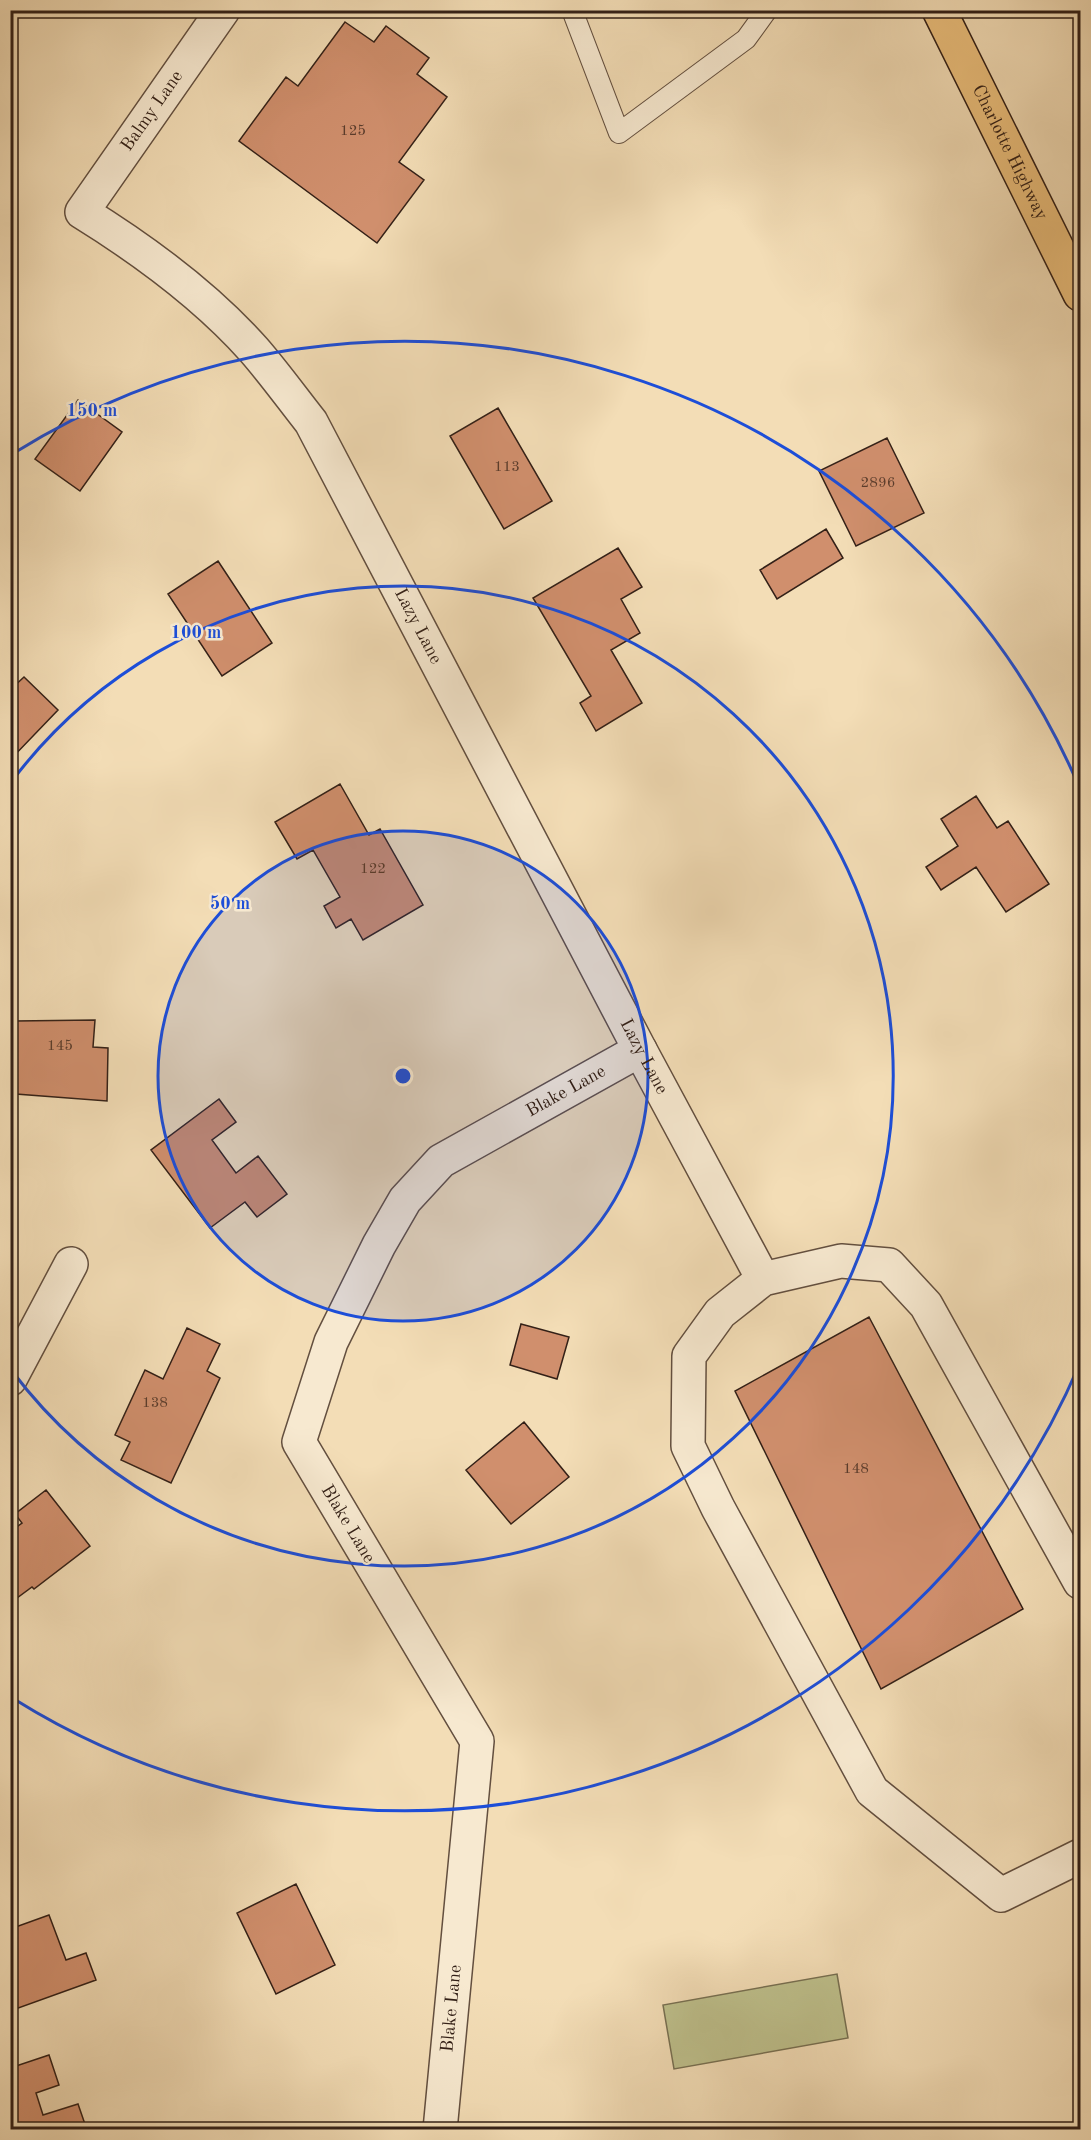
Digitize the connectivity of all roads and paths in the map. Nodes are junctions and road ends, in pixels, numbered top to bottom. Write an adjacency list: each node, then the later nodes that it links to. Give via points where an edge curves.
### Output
1 (223, 10): 5 (street, Balmy Lane)
2 (572, 10): 3 (lane, via 619,133 746,39)
3 (767, 10)
4 (939, 10): 6 (main road, Charlotte Highway)
5 (82, 212): 7 (street, Lazy Lane, via 128,240 203,299 254,350 311,422)
6 (1080, 294)
7 (640, 1050): 9 (street, Lazy Lane); 13 (street, Blake Lane, via 441,1161 405,1200 331,1341 298,1442 477,1741)
8 (71, 1264): 10 (street)
9 (763, 1279): 11 (street, via 841,1261 888,1265 926,1305); 12 (street, via 720,1313 689,1356 688,1446 872,1791 1001,1895)
10 (10, 1379)
11 (1080, 1582)
12 (1080, 1856)
13 (440, 2130)

